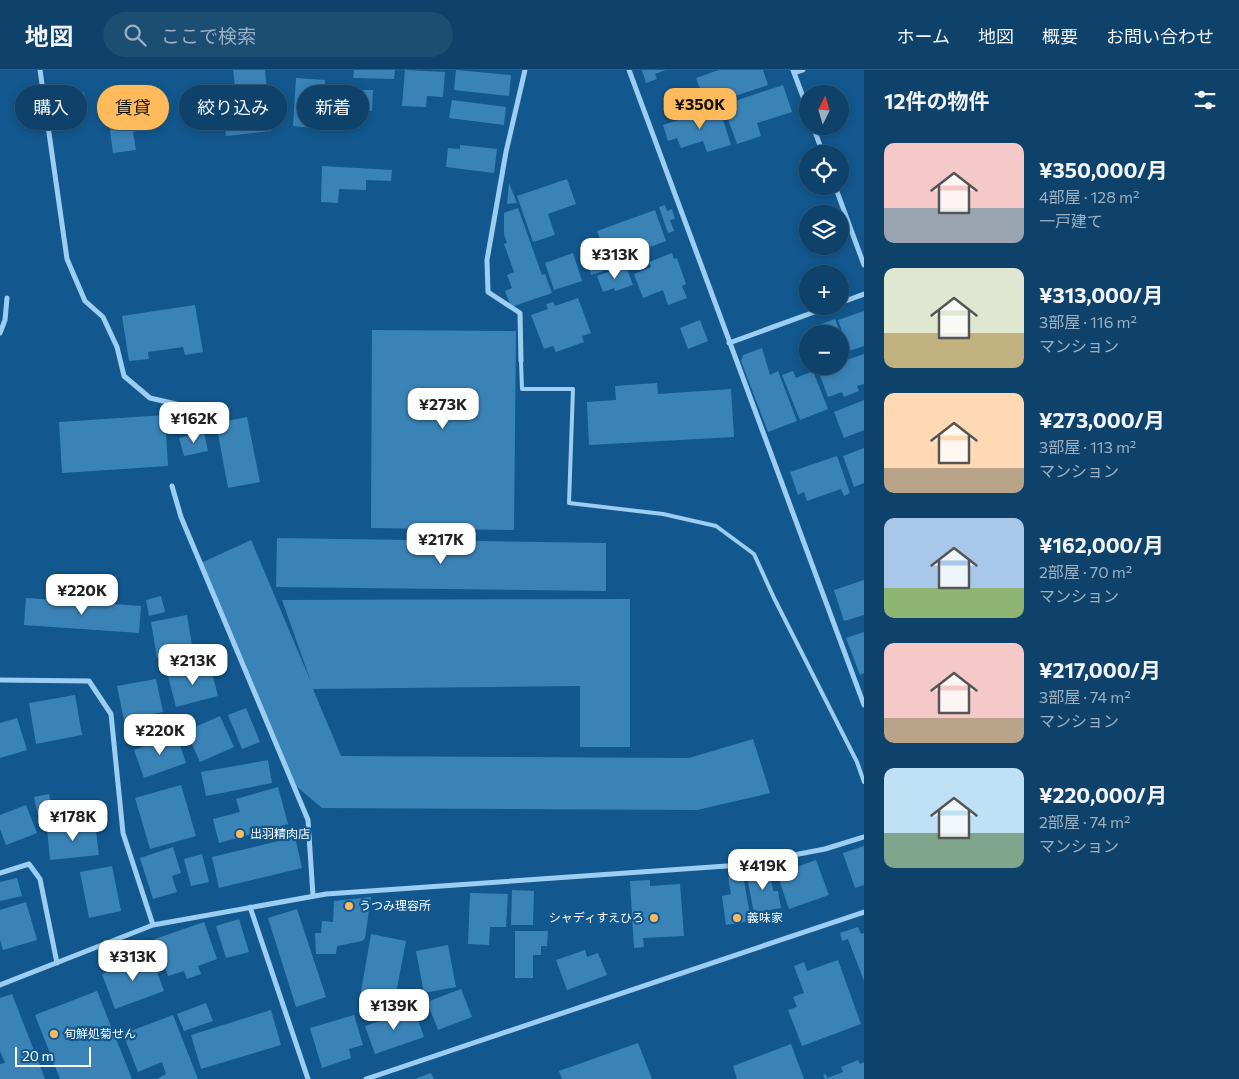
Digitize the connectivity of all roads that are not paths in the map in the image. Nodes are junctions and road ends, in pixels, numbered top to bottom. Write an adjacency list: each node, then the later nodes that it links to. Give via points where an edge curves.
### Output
1 (40, 70): 16 (street, via 67,259 86,302 104,317 117,347 124,376 150,398)
2 (525, 70): 15 (street, via 486,260 488,292 520,313)
3 (629, 70): 14 (street)
4 (803, 70): 5 (street)
5 (794, 72): 6 (street)
6 (799, 86)
7 (838, 195): 8 (street)
8 (864, 265)
9 (864, 294): 11 (street)
10 (7, 298): 13 (street)
11 (849, 300)
12 (806, 315): 14 (street)
13 (0, 333)
14 (729, 343): 19 (street)
15 (521, 361): 20 (lane, via 522,390 573,389 569,502 664,514 716,526 754,554)
16 (189, 407)
17 (172, 486): 23 (street, via 181,517 308,820)
18 (0, 680): 26 (street, via 89,681 111,714 123,833)
19 (864, 705)
20 (864, 782)
21 (864, 837): 23 (street, via 825,849 741,865)
22 (0, 873): 27 (street, via 29,864 40,879)
23 (313, 896): 24 (street)
24 (250, 907): 26 (street); 29 (street)
25 (864, 912): 30 (street)
26 (153, 925): 27 (street)
27 (57, 963): 28 (street)
28 (0, 985)
29 (308, 1079)
30 (366, 1079)

